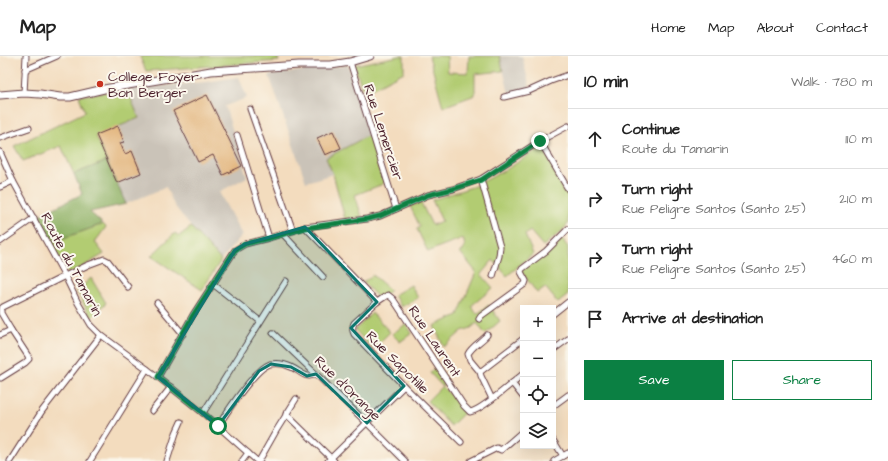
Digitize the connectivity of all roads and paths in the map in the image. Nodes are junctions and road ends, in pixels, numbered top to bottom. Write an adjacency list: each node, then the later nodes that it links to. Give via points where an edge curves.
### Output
1 (26, 56): 5 (street)
2 (57, 56): 5 (street)
3 (370, 56): 4 (street)
4 (350, 62): 7 (street, via 211,70 70,97); 21 (street, Rue Lemercier)
5 (25, 70): 7 (street)
6 (568, 75): 9 (street, via 528,91)
7 (24, 93): 8 (street)
8 (0, 95)
9 (504, 97)
10 (250, 110): 25 (street)
11 (568, 126): 15 (street)
12 (29, 128): 14 (street)
13 (237, 135): 27 (street)
14 (0, 138)
15 (540, 141): 17 (street); 20 (street)
16 (0, 152): 18 (street, Route du Tamarin)
17 (481, 180): 21 (street, via 428,195); 30 (street, via 500,247 500,256)
18 (13, 181): 19 (street); 22 (street, Route du Tamarin)
19 (0, 187)
20 (568, 189)
21 (396, 209): 23 (street, via 367,219)
22 (34, 218): 28 (street); 29 (street, Route du Tamarin)
23 (305, 228): 25 (street); 35 (street)
24 (568, 229): 39 (street, via 546,251 522,269 525,284)
25 (292, 231): 26 (street)
26 (283, 234): 27 (street); 31 (street)
27 (270, 238): 33 (street, via 245,244 235,250)
28 (0, 242)
29 (65, 276): 34 (street, via 104,259); 41 (street, via 3,307 1,313); 43 (street, Route du Tamarin, via 91,325)
30 (493, 276)
31 (323, 277)
32 (286, 281): 40 (street)
33 (213, 284): 40 (street); 44 (street)
34 (128, 287)
35 (377, 302): 57 (street, Rue Sapotille, via 354,324 352,330); 62 (street, Rue Laurent, via 388,295 393,299 467,410 474,412)
36 (568, 302): 38 (street)
37 (157, 303): 44 (street)
38 (556, 312)
39 (479, 319)
40 (260, 321): 65 (street)
41 (11, 330): 45 (street); 55 (street, via 29,359)
42 (273, 333): 52 (street, Rue d'Orange)
43 (101, 334): 50 (street, Route du Tamarin); 76 (street, via 42,411)
44 (182, 334): 54 (street)
45 (0, 335)
46 (487, 335): 51 (street, via 468,354)
47 (568, 339): 49 (street)
48 (520, 341): 51 (street)
49 (556, 348)
50 (147, 369): 54 (street, Route du Tamarin); 77 (street)
51 (480, 372): 62 (street)
52 (316, 374): 68 (street, Rue d'Orange); 69 (street, via 306,376 283,364 265,366 237,398)
53 (520, 376): 56 (street)
54 (158, 377): 58 (street, Route du Tamarin)
55 (1, 378)
56 (512, 383): 59 (street); 62 (street)
57 (404, 386): 68 (street); 71 (street, Rue Sapotille)
58 (171, 387): 64 (street); 65 (street, Route du Tamarin)
59 (520, 393)
60 (568, 394): 63 (street)
61 (296, 399): 66 (street)
62 (492, 400)
63 (556, 404)
64 (152, 411)
65 (203, 413): 69 (street, Route du Tamarin)
66 (286, 414): 75 (street); 80 (street)
67 (181, 422): 78 (street)
68 (367, 423): 75 (street); 81 (street, Rue d'Orange)
69 (218, 426): 73 (street, Route du Tamarin)
70 (520, 434): 82 (street, via 501,450 497,448)
71 (461, 442)
72 (556, 443): 74 (street)
73 (248, 453): 79 (street); 80 (street, Route du Tamarin)
74 (566, 454): 83 (street)
75 (331, 460)
76 (10, 461)
77 (90, 461)
78 (167, 461)
79 (242, 461)
80 (258, 461)
81 (405, 461)
82 (471, 461)
83 (554, 461)

